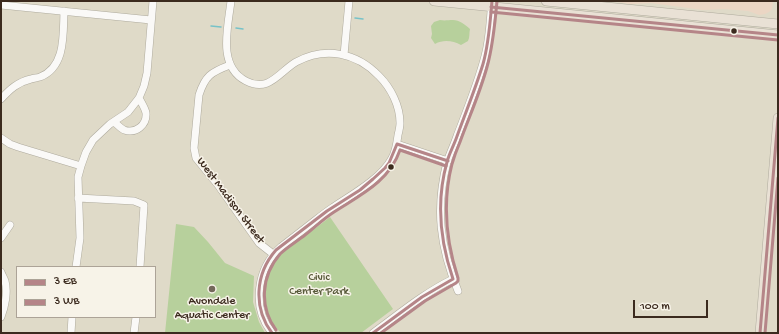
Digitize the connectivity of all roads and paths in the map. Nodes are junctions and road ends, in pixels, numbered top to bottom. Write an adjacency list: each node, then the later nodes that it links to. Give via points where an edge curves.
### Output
1 (153, 1): 12 (street)
2 (231, 1): 17 (street, via 227,40)
3 (349, 1): 16 (street)
4 (434, 1): 6 (main road)
5 (546, 1): 8 (main road)
6 (491, 4): 11 (main road); 24 (street, via 486,56)
7 (1, 5): 9 (street)
8 (635, 10): 10 (main road); 11 (main road, via 631,15 592,11)
9 (64, 11): 12 (street); 19 (street, via 61,53 56,63 48,72 18,83)
10 (688, 15): 13 (main road, via 678,19 645,16); 14 (main road)
11 (583, 16): 13 (main road)
12 (151, 20): 18 (street, via 144,86)
13 (642, 21): 15 (main road)
14 (778, 24)
15 (778, 35)
16 (344, 55): 17 (street, via 329,54 306,58 262,85 242,79); 23 (street, via 365,64 388,86 399,112)
17 (230, 65): 29 (street, West Madison Street, via 210,75 201,87 194,153 259,243)
18 (139, 98): 21 (street, via 128,112); 21 (street, via 146,113 139,128 124,130)
19 (1, 100)
20 (778, 118): 42 (main road)
21 (114, 122): 25 (street, via 93,140)
22 (1, 138): 25 (street, via 18,147)
23 (397, 144): 24 (street); 29 (street, via 392,157 380,173)
24 (448, 161): 33 (street, via 440,222 445,255)
25 (80, 166): 26 (street)
26 (78, 198): 30 (street, via 80,238); 31 (street, via 134,201 144,205)
27 (10, 225): 28 (street)
28 (1, 238)
29 (273, 254): 40 (street, via 263,272 259,293 264,320)
30 (76, 266)
31 (140, 266)
32 (1, 272): 35 (street, via 6,282 6,303)
33 (453, 279): 34 (street); 41 (street, via 420,298)
34 (458, 291)
35 (1, 317)
36 (72, 318): 38 (street)
37 (136, 318): 39 (street)
38 (71, 333)
39 (134, 333)
40 (272, 333)
41 (373, 333)
42 (760, 333)

